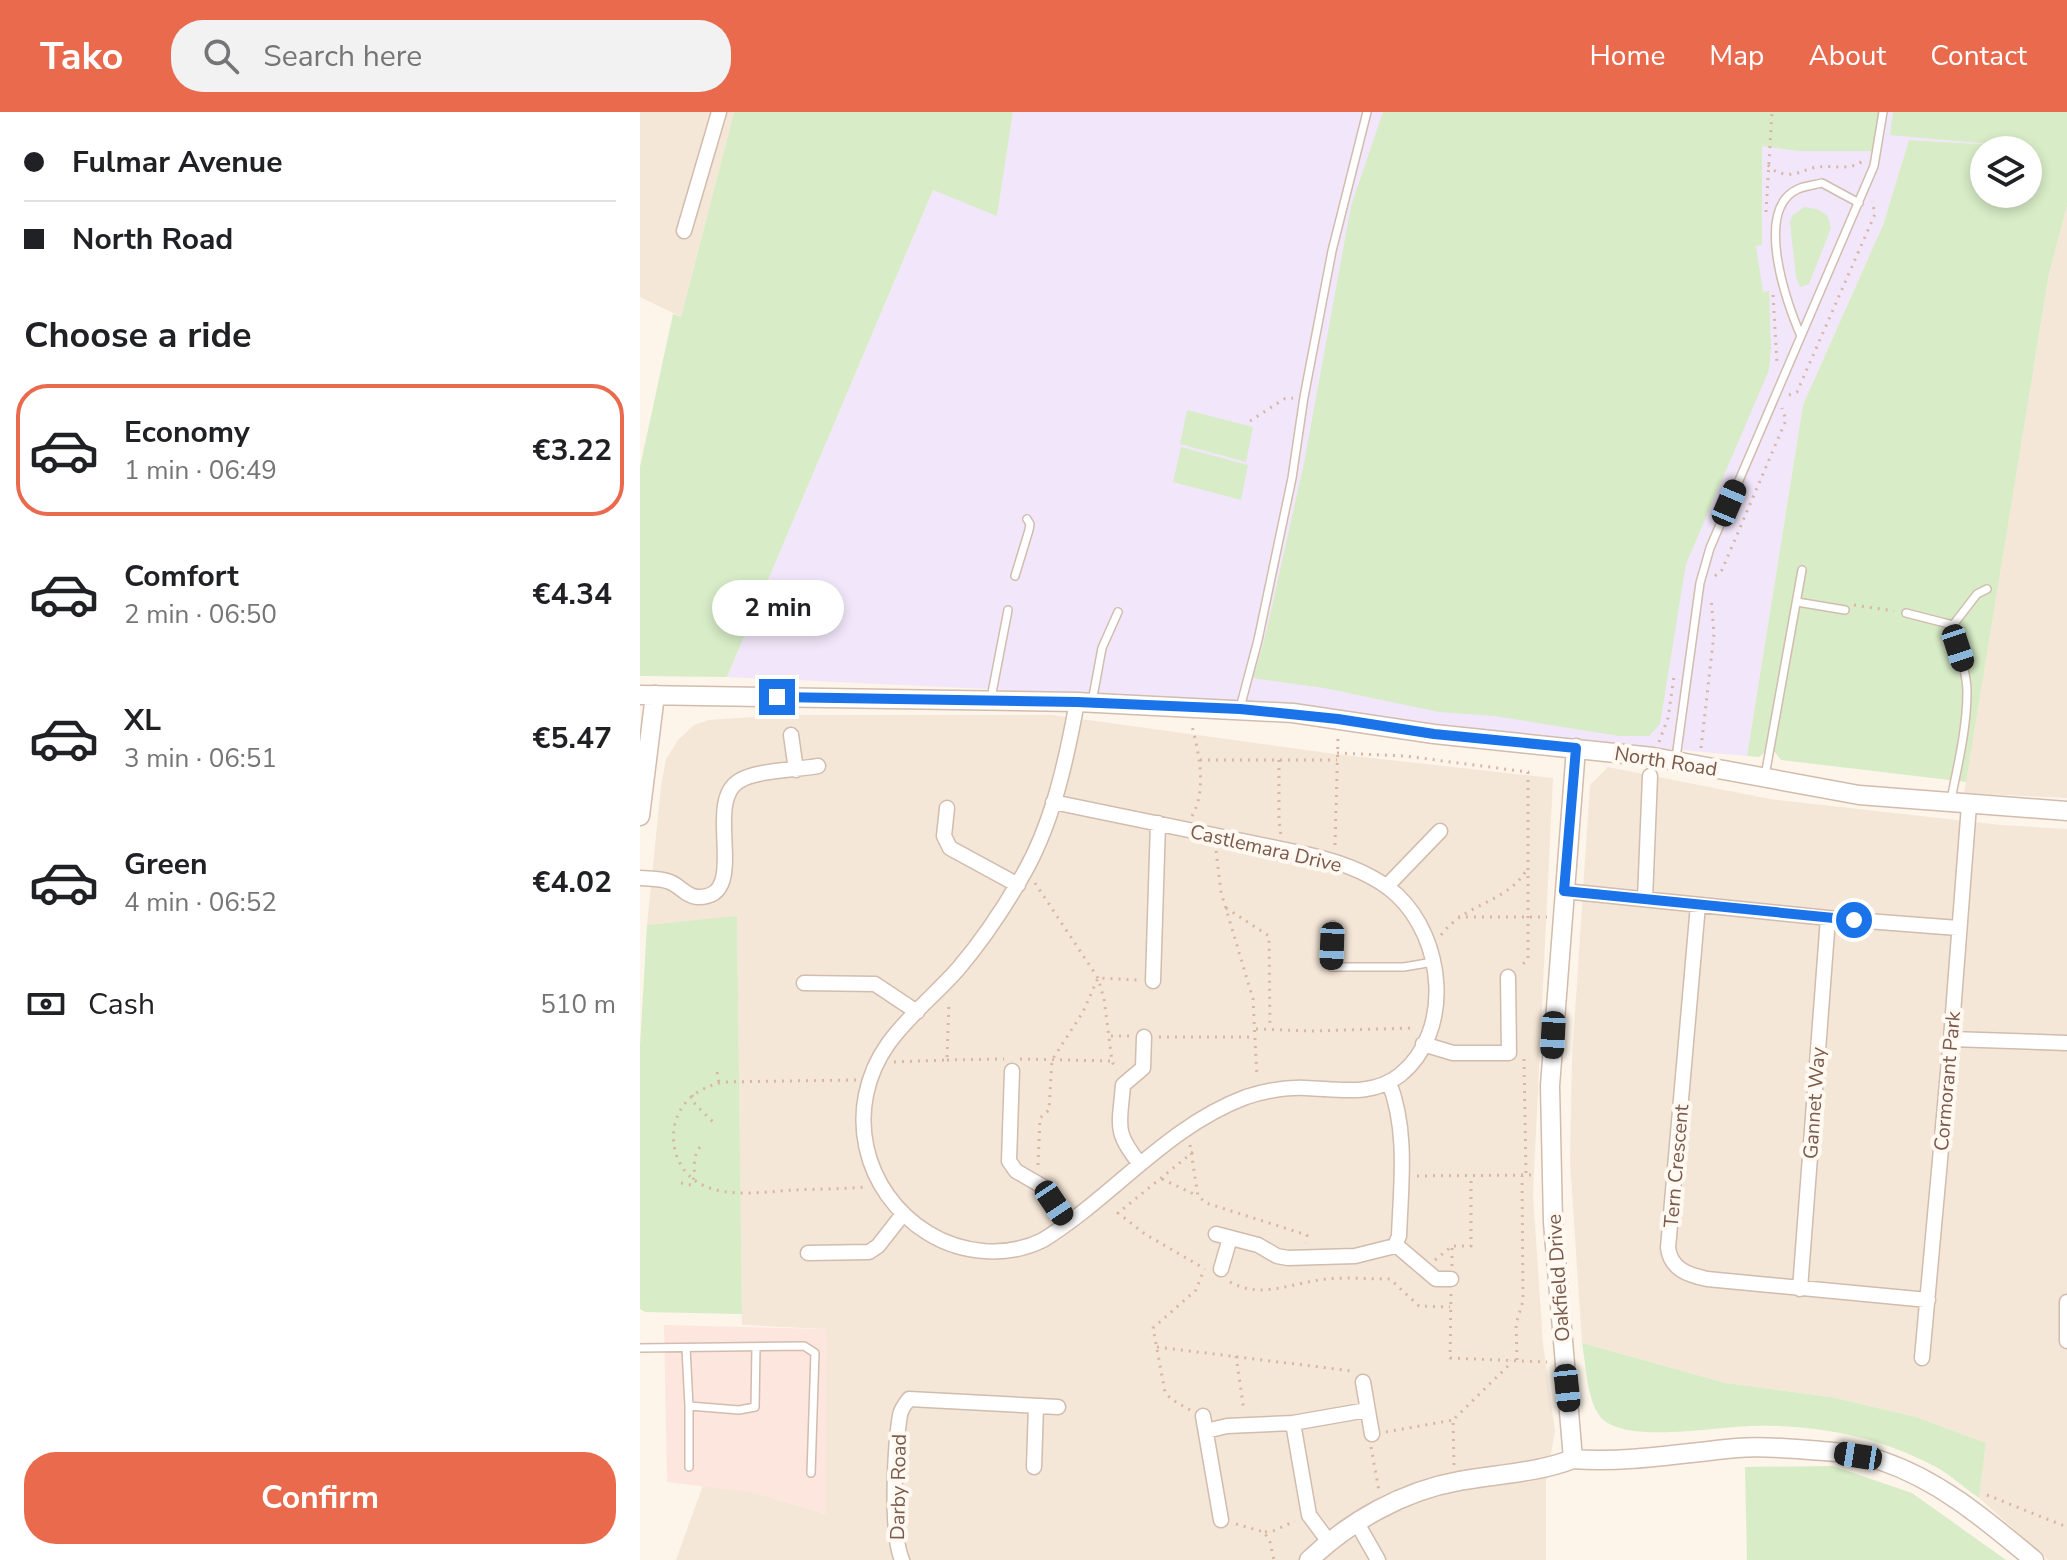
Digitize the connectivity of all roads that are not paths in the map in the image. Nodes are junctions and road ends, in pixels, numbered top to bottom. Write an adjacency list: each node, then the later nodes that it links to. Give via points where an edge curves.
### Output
1 (719, 112): 5 (street)
2 (1367, 112): 20 (lane, via 1332,251 1277,556)
3 (1883, 112): 4 (lane, via 1874,166)
4 (1859, 203): 6 (lane); 6 (lane, via 1822,183 1795,190 1780,208 1779,272)
5 (684, 231)
6 (1801, 336): 23 (lane, via 1710,548 1700,583)
7 (1027, 519): 9 (lane, via 1029,530)
8 (1802, 570): 11 (lane)
9 (1015, 576)
10 (1987, 589): 16 (lane)
11 (1797, 602): 13 (lane); 27 (lane)
12 (1008, 610): 18 (lane)
13 (1845, 610)
14 (1118, 612): 19 (lane)
15 (1906, 613): 16 (lane)
16 (1953, 625): 29 (lane, via 1967,692)
17 (648, 695): 18 (street, North Road); 33 (street)
18 (990, 700): 19 (street, North Road)
19 (1085, 703): 20 (street, North Road); 28 (street)
20 (1240, 709): 22 (street, North Road)
21 (791, 735): 25 (street)
22 (1576, 748): 23 (street, North Road); 39 (street, Oakfield Drive)
23 (1676, 760): 27 (street, North Road)
24 (818, 766): 25 (street)
25 (796, 770): 36 (street, via 750,777 732,787 722,818 725,870 713,892 694,896 668,881)
26 (1650, 776): 40 (street)
27 (1764, 779): 29 (street, North Road)
28 (1053, 802): 34 (street, Castlemara Drive); 37 (street)
29 (1950, 803): 30 (street, North Road)
30 (1969, 805): 32 (street, North Road); 44 (street, Cormorant Park)
31 (947, 808): 37 (street, via 944,836 950,848)
32 (2067, 811)
33 (640, 816)
34 (1158, 823): 38 (street, Castlemara Drive, via 1335,861); 47 (street)
35 (1440, 831): 38 (street)
36 (640, 878)
37 (1018, 885): 49 (street, via 978,944)
38 (1387, 886): 45 (street, Castlemara Drive, via 1416,918)
39 (1564, 891): 40 (street); 78 (street, Oakfield Drive, via 1550,1160)
40 (1645, 899): 41 (street)
41 (1698, 905): 42 (street); 63 (street, Tern Crescent, via 1669,1255 1692,1276)
42 (1828, 918): 44 (street); 63 (street, Gannet Way)
43 (1333, 925): 45 (lane, via 1331,967 1404,967)
44 (1958, 928): 51 (street, Cormorant Park)
45 (1432, 957): 53 (street, Castlemara Drive, via 1437,998)
46 (1508, 977): 53 (street, via 1509,1053 1453,1053)
47 (1153, 981)
48 (804, 983): 49 (street, via 873,984)
49 (917, 1012): 57 (street, via 876,1062 862,1128 879,1185)
50 (1144, 1037): 56 (street, via 1143,1068 1123,1085 1121,1137)
51 (1951, 1039): 52 (street); 64 (street, Cormorant Park)
52 (2067, 1043)
53 (1423, 1044): 55 (street, Castlemara Drive, via 1409,1066)
54 (1012, 1063): 58 (street, via 1008,1155 1016,1171 1045,1189)
55 (1389, 1082): 56 (street, via 1360,1090 1259,1093 1183,1129); 59 (street, via 1401,1123)
56 (1140, 1164): 58 (street)
57 (903, 1214): 58 (street, via 932,1236 985,1252 1028,1247); 60 (street, via 871,1251)
58 (1068, 1223)
59 (1396, 1245): 61 (street, via 1368,1255 1282,1257 1223,1236); 62 (street, via 1436,1279)
60 (808, 1253)
61 (1221, 1269)
62 (1451, 1279)
63 (1800, 1289): 64 (street, Tern Crescent)
64 (1928, 1300): 70 (street, Cormorant Park)
65 (2067, 1302): 66 (street)
66 (2067, 1341)
67 (756, 1347): 69 (lane); 72 (lane, via 755,1407); 81 (lane, via 804,1346 815,1353)
68 (640, 1348): 69 (lane)
69 (686, 1348): 72 (lane)
70 (1922, 1358)
71 (1363, 1382): 75 (street)
72 (689, 1406): 79 (lane)
73 (1036, 1406): 74 (street, Darby Road); 80 (street); 85 (street, Darby Road, via 909,1399 900,1411 895,1501)
74 (1058, 1407)
75 (1367, 1410): 76 (street); 77 (street)
76 (1293, 1423): 82 (street, via 1204,1424); 84 (street, via 1309,1515)
77 (1372, 1434)
78 (1573, 1459): 83 (street, via 1421,1491); 88 (street, via 1755,1448 1880,1460 1952,1495)
79 (689, 1467)
80 (1034, 1467)
81 (811, 1473)
82 (1221, 1520)
83 (1357, 1523): 84 (street); 87 (street)
84 (1329, 1542): 86 (street)
85 (902, 1560)
86 (1309, 1560)
87 (1378, 1560)
88 (2034, 1560)

